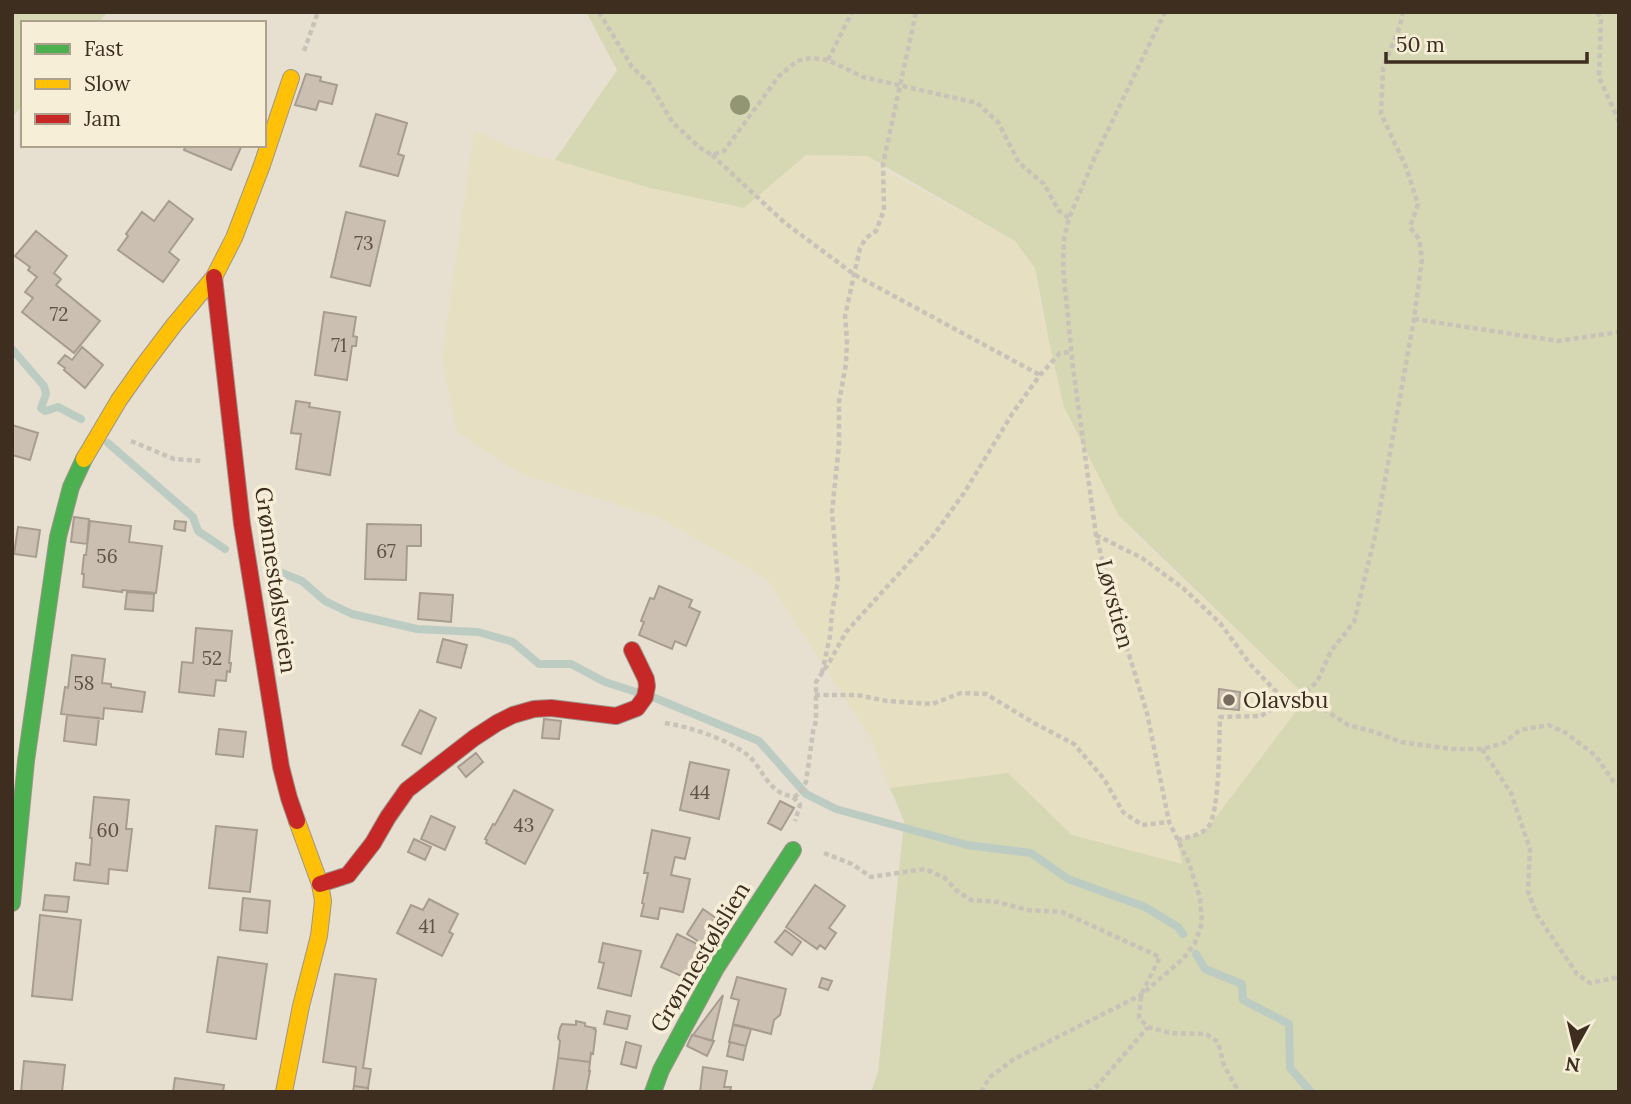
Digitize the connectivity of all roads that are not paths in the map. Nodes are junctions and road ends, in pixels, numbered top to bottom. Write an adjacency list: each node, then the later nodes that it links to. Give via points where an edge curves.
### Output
1 (291, 78): 2 (street, via 262,165)
2 (215, 277): 5 (street, Grønnestølsveien, via 242,524 281,768); 6 (street, via 119,400 71,487 58,537 26,761)
3 (632, 650): 5 (street, via 647,686 637,708 616,716 534,709 498,723 407,790 348,874)
4 (793, 850): 8 (street, Grønnestølslien, via 711,978)
5 (320, 884): 7 (street, Grønnestølsveien, via 323,917)
6 (12, 903)
7 (284, 1092)
8 (653, 1092)

